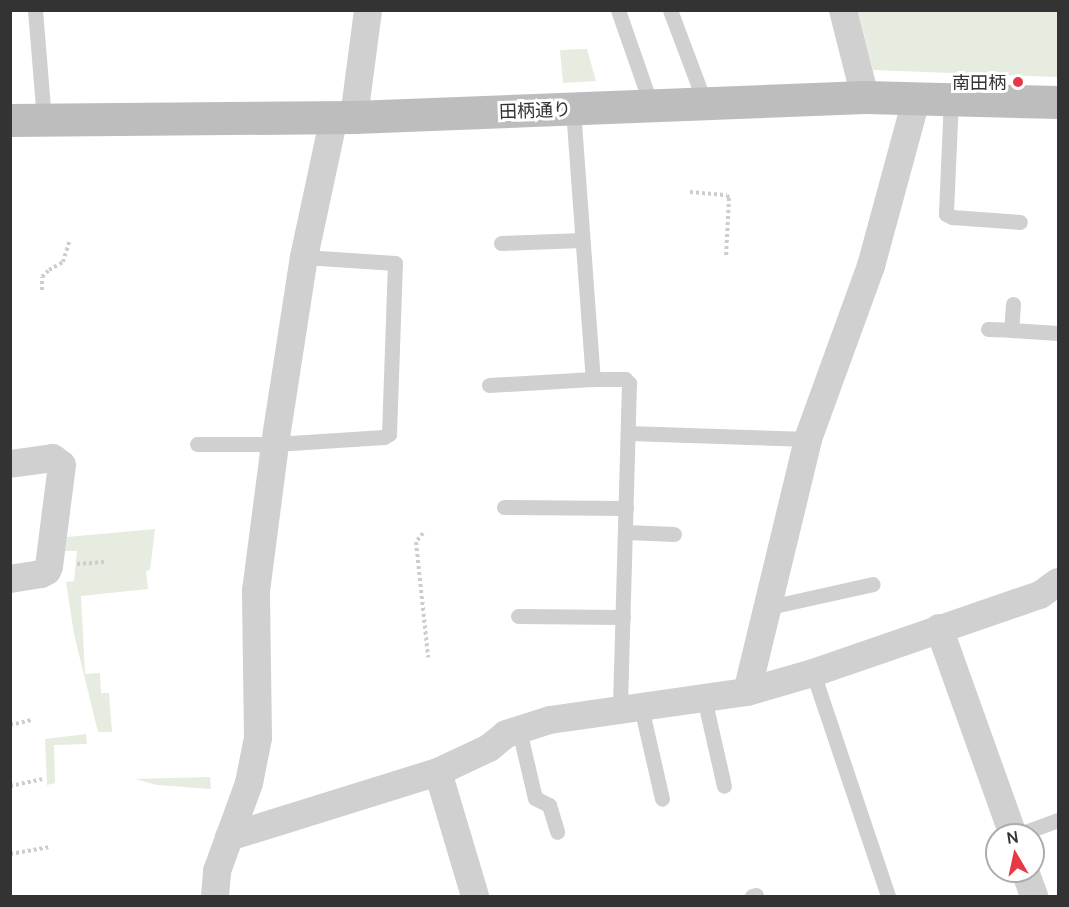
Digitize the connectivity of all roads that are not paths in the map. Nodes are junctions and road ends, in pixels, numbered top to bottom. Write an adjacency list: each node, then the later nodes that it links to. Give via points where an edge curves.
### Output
1 (35, 10): 14 (lane)
2 (368, 10): 13 (street)
3 (618, 10): 11 (lane)
4 (670, 10): 10 (lane)
5 (843, 10): 6 (street)
6 (865, 97): 7 (street, 田柄通り); 10 (street, 田柄通り)
7 (917, 97): 8 (street, 田柄通り); 27 (street, via 871,266)
8 (951, 98): 9 (street, 田柄通り); 16 (lane, via 946,214)
9 (1059, 102)
10 (705, 103): 11 (street, 田柄通り)
11 (651, 105): 12 (street, 田柄通り)
12 (573, 109): 13 (street, 田柄通り); 17 (lane)
13 (344, 117): 14 (street, 田柄通り); 19 (street)
14 (44, 119): 15 (street, 田柄通り)
15 (10, 120)
16 (1020, 222)
17 (582, 240): 18 (lane); 24 (lane)
18 (501, 243)
19 (304, 257): 29 (street); 29 (lane, via 395,263 391,427 384,437)
20 (1013, 304): 22 (lane)
21 (988, 329): 22 (lane)
22 (1011, 330): 23 (lane)
23 (1059, 333)
24 (593, 379): 25 (lane); 26 (lane, via 628,380)
25 (489, 385)
26 (628, 433): 27 (lane); 32 (lane)
27 (808, 439): 38 (street)
28 (197, 444): 29 (lane)
29 (275, 444): 52 (street, via 256,591 258,738 249,783)
30 (10, 464): 35 (street, via 53,458 62,465 50,566 41,574)
31 (504, 507): 32 (lane)
32 (626, 507): 33 (lane)
33 (626, 531): 34 (lane); 40 (lane)
34 (674, 534)
35 (10, 579)
36 (1059, 582): 41 (street, via 1040,595)
37 (873, 585): 38 (lane, via 774,606)
38 (768, 604): 43 (street)
39 (518, 616): 40 (lane)
40 (623, 617): 45 (lane)
41 (939, 628): 42 (street); 50 (street)
42 (813, 673): 43 (street); 55 (lane)
43 (747, 692): 44 (street)
44 (704, 698): 45 (street); 48 (lane)
45 (631, 708): 46 (street, via 550,720); 49 (lane)
46 (519, 730): 47 (street); 51 (lane, via 535,798 549,805)
47 (438, 772): 52 (street); 54 (street)
48 (724, 786)
49 (662, 799)
50 (1008, 823)
51 (557, 832)
52 (229, 837): 53 (street, via 217,871)
53 (215, 897)
54 (475, 897)
55 (888, 897)

